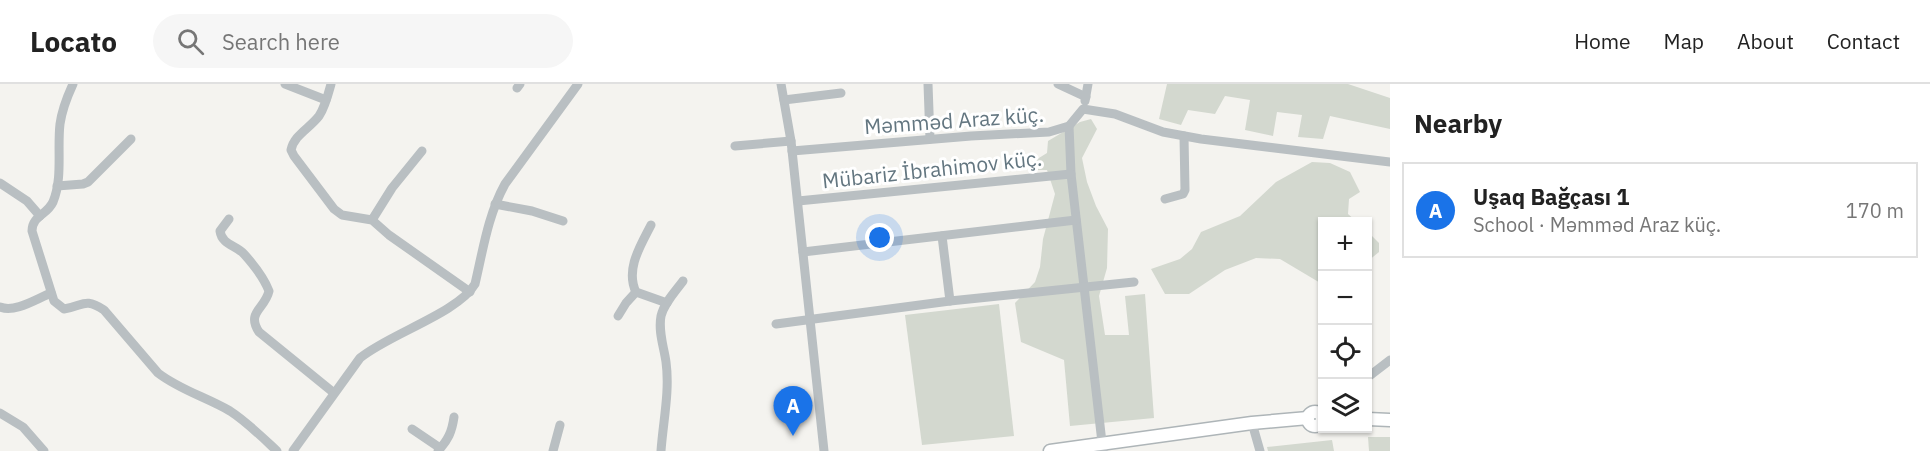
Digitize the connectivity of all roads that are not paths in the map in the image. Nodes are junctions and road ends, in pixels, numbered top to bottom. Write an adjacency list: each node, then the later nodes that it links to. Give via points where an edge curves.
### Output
1 (73, 84): 25 (street, via 60,124)
2 (285, 84): 11 (street)
3 (331, 84): 11 (street)
4 (578, 84): 28 (street, via 505,184)
5 (781, 84): 12 (street)
6 (928, 84): 17 (street)
7 (1058, 84): 10 (street)
8 (1088, 84): 10 (street)
9 (842, 93): 12 (street)
10 (1086, 97): 13 (street)
11 (326, 100): 31 (street, via 318,117 294,141 291,150 334,210)
12 (784, 100): 18 (street)
13 (1083, 109): 14 (street, Məmməd Araz küç.); 15 (street, via 1115,114)
14 (1069, 126): 17 (street, Məmməd Araz küç., via 1049,132); 23 (street)
15 (1184, 136): 22 (street); 26 (street, via 1185,190)
16 (131, 139): 25 (street, via 88,182)
17 (930, 139): 21 (street, Məmməd Araz küç.)
18 (791, 141): 19 (street); 21 (street)
19 (735, 146)
20 (422, 151): 31 (street)
21 (792, 151): 27 (street)
22 (1390, 162)
23 (1071, 174): 27 (street, Mübariz İbrahimov küç.); 32 (street)
24 (0, 183): 29 (street, via 27,201)
25 (57, 186): 29 (street, via 50,208)
26 (1165, 199)
27 (798, 201): 36 (street)
28 (495, 204): 33 (street); 40 (street)
29 (40, 216): 42 (street, via 32,231)
30 (229, 219): 51 (street, via 220,231 221,238 245,254 269,291 254,316 254,324)
31 (372, 220): 40 (street)
32 (1076, 220): 35 (street); 39 (street)
33 (563, 221)
34 (651, 225): 41 (street, via 633,261)
35 (942, 236): 36 (street); 43 (street)
36 (803, 252): 47 (street)
37 (683, 280): 44 (street)
38 (1134, 282): 39 (street)
39 (1084, 288): 43 (street); 60 (street)
40 (470, 292): 51 (street, via 450,307 372,348)
41 (636, 292): 44 (street); 46 (street)
42 (51, 293): 45 (street, via 15,308); 63 (street, via 64,309 85,303 104,310 158,373 242,419)
43 (950, 302): 47 (street)
44 (667, 303): 66 (street, via 661,323 667,373)
45 (0, 307)
46 (618, 316)
47 (810, 320): 48 (street); 67 (street)
48 (776, 324)
49 (1390, 360): 50 (street)
50 (1372, 374)
51 (334, 393): 64 (street)
52 (0, 412): 62 (street, via 23,427)
53 (1318, 416): 57 (main road)
54 (454, 417): 61 (street, via 449,438)
55 (1372, 419): 56 (main road)
56 (1390, 420)
57 (1252, 423): 60 (main road); 69 (street)
58 (560, 425): 65 (street)
59 (412, 429): 61 (street)
60 (1102, 447): 68 (main road)
61 (439, 450)
62 (44, 451)
63 (277, 451)
64 (293, 451)
65 (553, 451)
66 (661, 451)
67 (824, 451)
68 (1050, 451)
69 (1260, 451)

